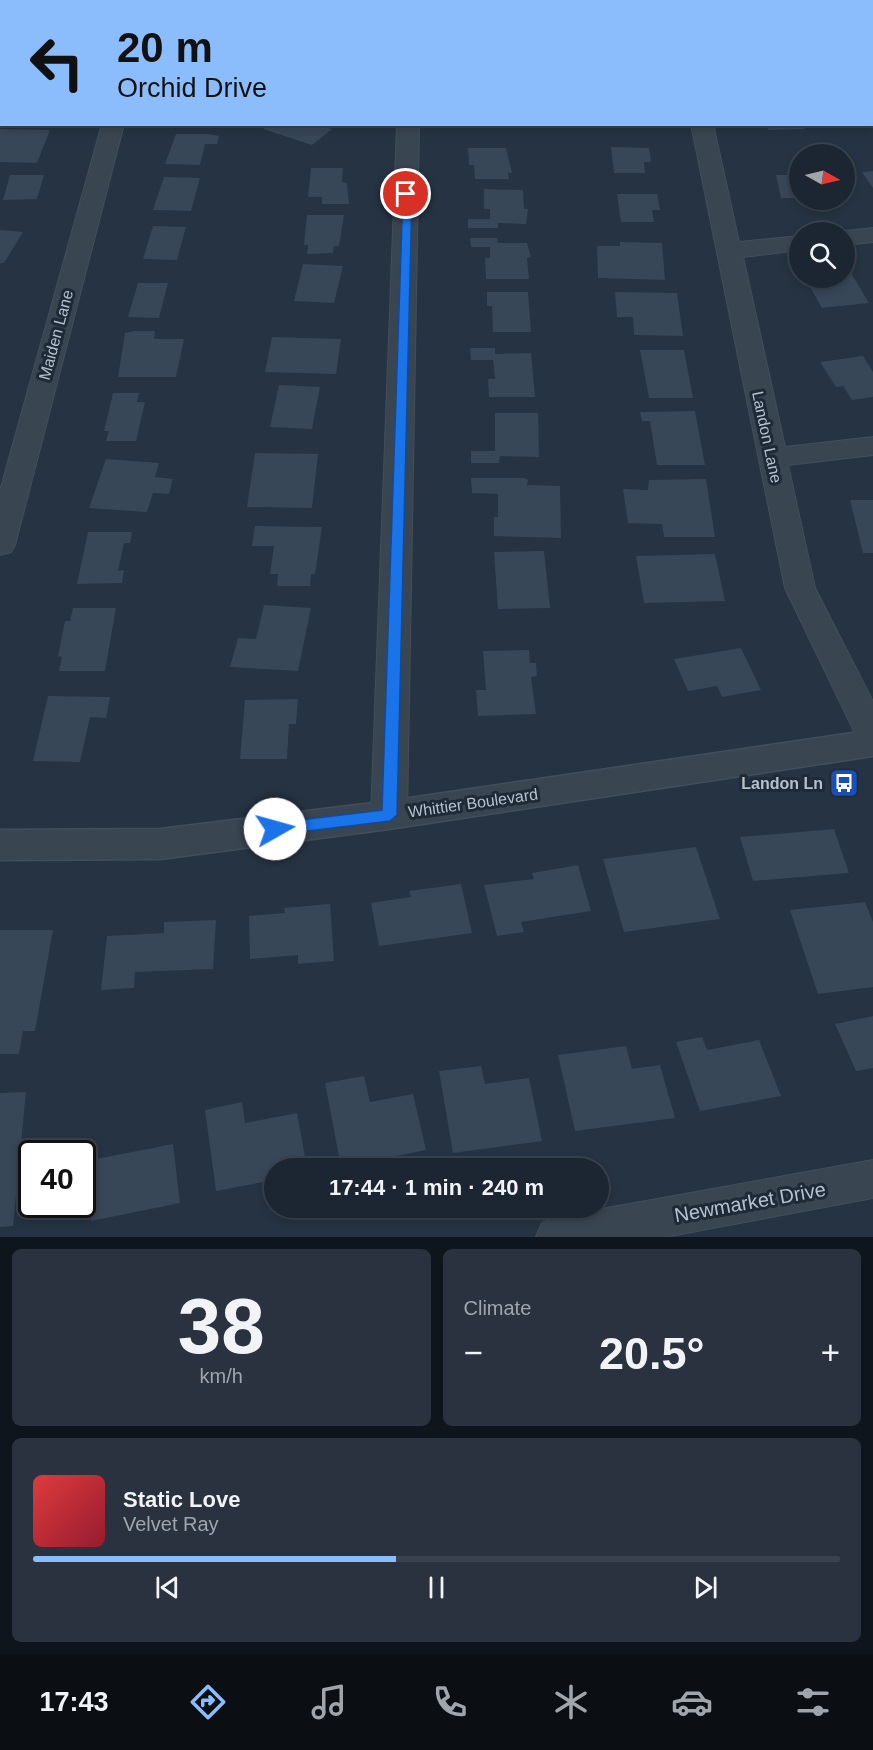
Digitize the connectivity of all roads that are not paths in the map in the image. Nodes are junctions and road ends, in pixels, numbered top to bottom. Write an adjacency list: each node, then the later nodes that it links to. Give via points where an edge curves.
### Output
1 (112, 126): 10 (street, Maiden Lane)
2 (408, 126): 13 (street)
3 (702, 126): 7 (street, Landon Lane)
4 (873, 235): 5 (street)
5 (855, 237)
6 (789, 244): 7 (street)
7 (728, 251): 9 (street, Landon Lane)
8 (873, 446): 9 (street)
9 (771, 458): 11 (street, Landon Lane, via 800,588)
10 (0, 545)
11 (873, 735)
12 (873, 743): 13 (street, Whittier Boulevard)
13 (390, 815): 14 (street, Whittier Boulevard, via 160,844)
14 (0, 845)
15 (873, 1179): 16 (street, Newmarket Drive)
16 (557, 1237)

